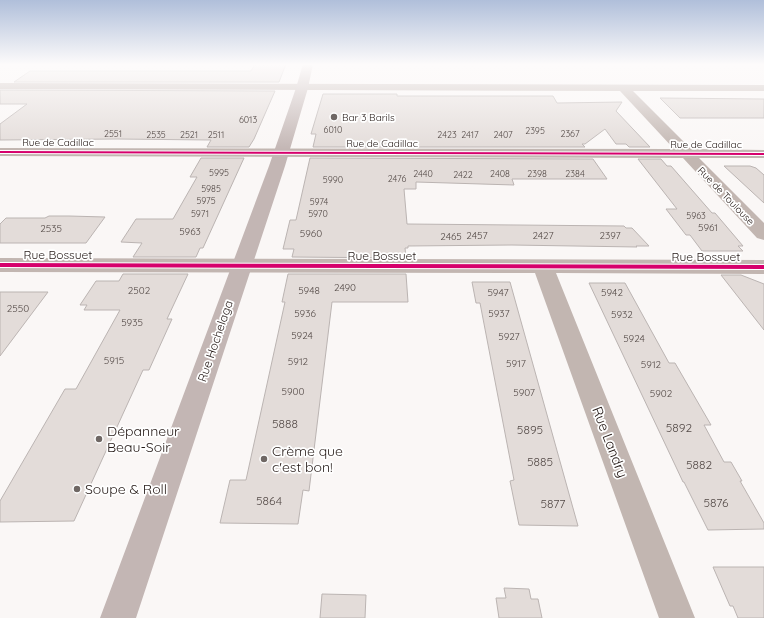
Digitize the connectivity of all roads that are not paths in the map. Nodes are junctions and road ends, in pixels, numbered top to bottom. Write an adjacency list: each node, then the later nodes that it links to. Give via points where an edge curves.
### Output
1 (300, 93): 4 (main road, Rue Hochelaga)
2 (628, 93): 5 (street, Rue de Toulouse)
3 (0, 152): 4 (street, Rue de Cadillac)
4 (281, 153): 5 (street, Rue de Cadillac); 9 (main road, Rue Hochelaga)
5 (685, 154): 6 (street, Rue de Cadillac); 7 (street, Rue de Toulouse)
6 (764, 154)
7 (764, 234)
8 (0, 264): 9 (street, Rue Bossuet)
9 (242, 266): 10 (street, Rue Bossuet); 12 (main road, Rue Hochelaga)
10 (543, 267): 11 (street, Rue Bossuet); 13 (street, Rue Landry)
11 (764, 267)
12 (118, 618)
13 (677, 618)

